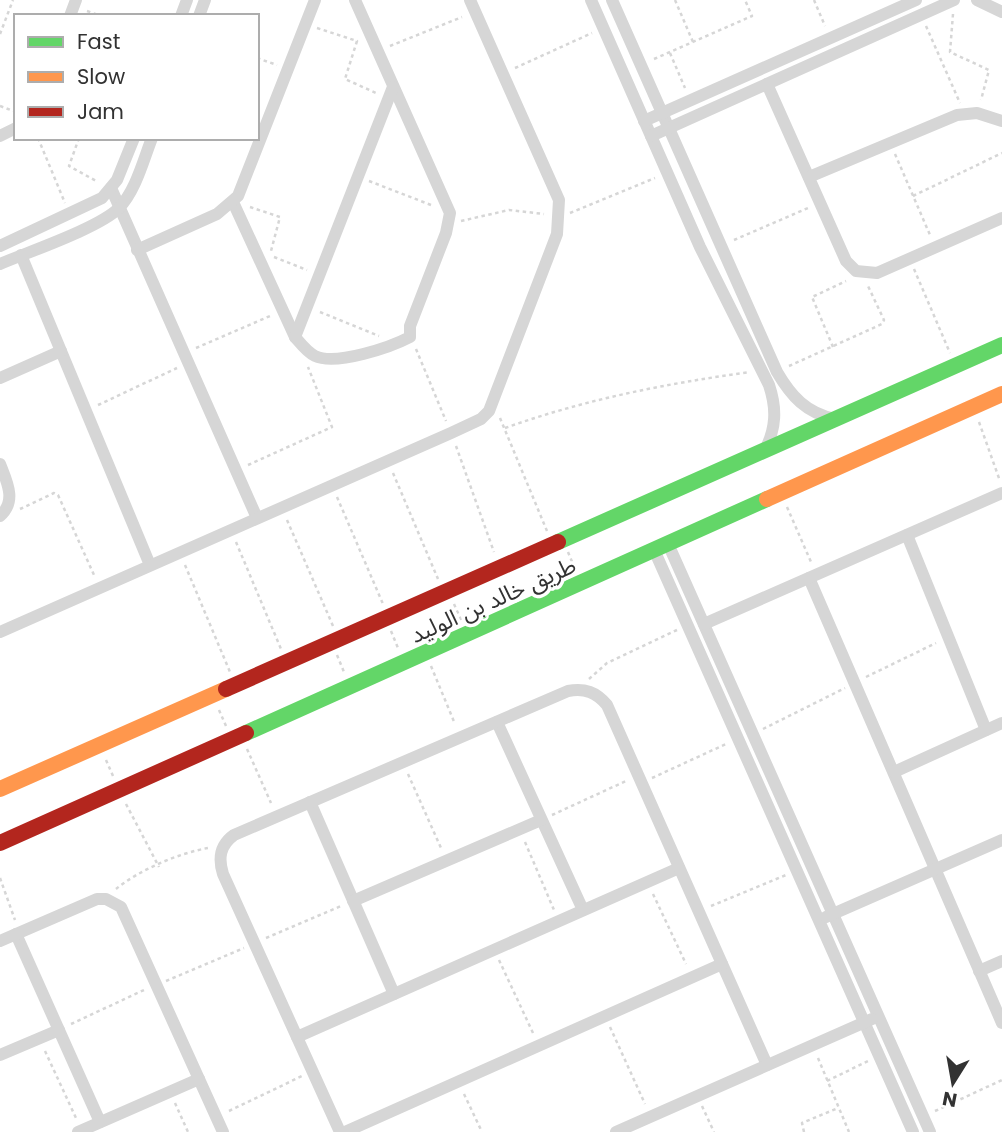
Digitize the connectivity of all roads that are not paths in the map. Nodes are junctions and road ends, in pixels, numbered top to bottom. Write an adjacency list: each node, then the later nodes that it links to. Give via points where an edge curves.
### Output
1 (315, 0): 21 (street)
2 (355, 0): 11 (street)
3 (591, 0): 13 (street)
4 (612, 0): 12 (street)
5 (916, 0): 12 (street)
6 (977, 0): 9 (street)
7 (473, 6): 38 (street, via 558,200 560,217 493,402 481,419)
8 (953, 6): 10 (street, via 921,15)
9 (1002, 12)
10 (767, 84): 15 (street); 19 (street)
11 (391, 93): 28 (street); 28 (street, via 450,213 410,326 404,340 381,350 326,359)
12 (663, 113): 13 (street); 15 (street)
13 (644, 121): 16 (street)
14 (1002, 121): 19 (street, via 970,113)
15 (669, 128): 16 (street); 33 (street, via 777,372 804,407)
16 (651, 136): 34 (street, via 773,398 774,425)
17 (133, 140): 20 (street)
18 (151, 140): 22 (street)
19 (809, 177): 23 (street, via 846,261 863,274 877,273)
20 (111, 188): 22 (street); 24 (street, via 91,205)
21 (233, 202): 25 (street, via 217,214); 28 (street)
22 (119, 208): 25 (street); 26 (street)
23 (1002, 218)
24 (0, 246)
25 (137, 250): 38 (street)
26 (21, 255): 27 (street); 30 (street)
27 (0, 264)
28 (295, 337)
29 (1002, 345): 33 (street, طريق خالد بن الوليد)
30 (61, 351): 31 (street); 41 (street)
31 (0, 378)
32 (1002, 394): 40 (street, طريق خالد بن الوليد)
33 (835, 419): 34 (street, طريق خالد بن الوليد)
34 (765, 450): 49 (street, طريق خالد بن الوليد)
35 (0, 464): 37 (street, via 9,485)
36 (1002, 490): 39 (street)
37 (5, 514)
38 (257, 518): 41 (street)
39 (907, 535): 42 (street); 47 (street)
40 (662, 549): 43 (street); 53 (street, طريق خالد بن الوليد); 59 (street, via 688,625)
41 (150, 565): 44 (street)
42 (813, 576): 43 (street); 48 (street)
43 (704, 624): 58 (street)
44 (0, 632)
45 (496, 722): 50 (street); 51 (street); 54 (street, via 579,689 600,696)
46 (1002, 723): 47 (street)
47 (986, 730): 48 (street)
48 (894, 772): 55 (street)
49 (0, 789)
50 (310, 802): 56 (street); 70 (street, via 234,835 222,847 220,865)
51 (541, 820): 56 (street); 57 (street)
52 (1002, 841): 55 (street)
53 (0, 843)
54 (679, 868): 57 (street); 63 (street)
55 (936, 869): 58 (street); 64 (street)
56 (353, 901): 65 (street)
57 (583, 910): 65 (street)
58 (833, 914): 59 (street); 66 (street)
59 (819, 920): 67 (street)
60 (18, 933): 61 (street); 69 (street); 73 (street, via 89,902 106,899 121,907)
61 (0, 941)
62 (1002, 961): 64 (street)
63 (722, 964): 72 (street); 77 (street)
64 (979, 971): 68 (street)
65 (394, 994): 70 (street)
66 (879, 1016): 67 (street); 80 (street)
67 (864, 1023): 72 (street); 79 (street)
68 (1002, 1023)
69 (59, 1030): 71 (street); 74 (street)
70 (297, 1037): 77 (street)
71 (0, 1055)
72 (766, 1066): 78 (street)
73 (199, 1079): 74 (street); 76 (street)
74 (100, 1122): 75 (street)
75 (80, 1131)
76 (223, 1132)
77 (343, 1132)
78 (616, 1132)
79 (913, 1132)
80 (930, 1132)

